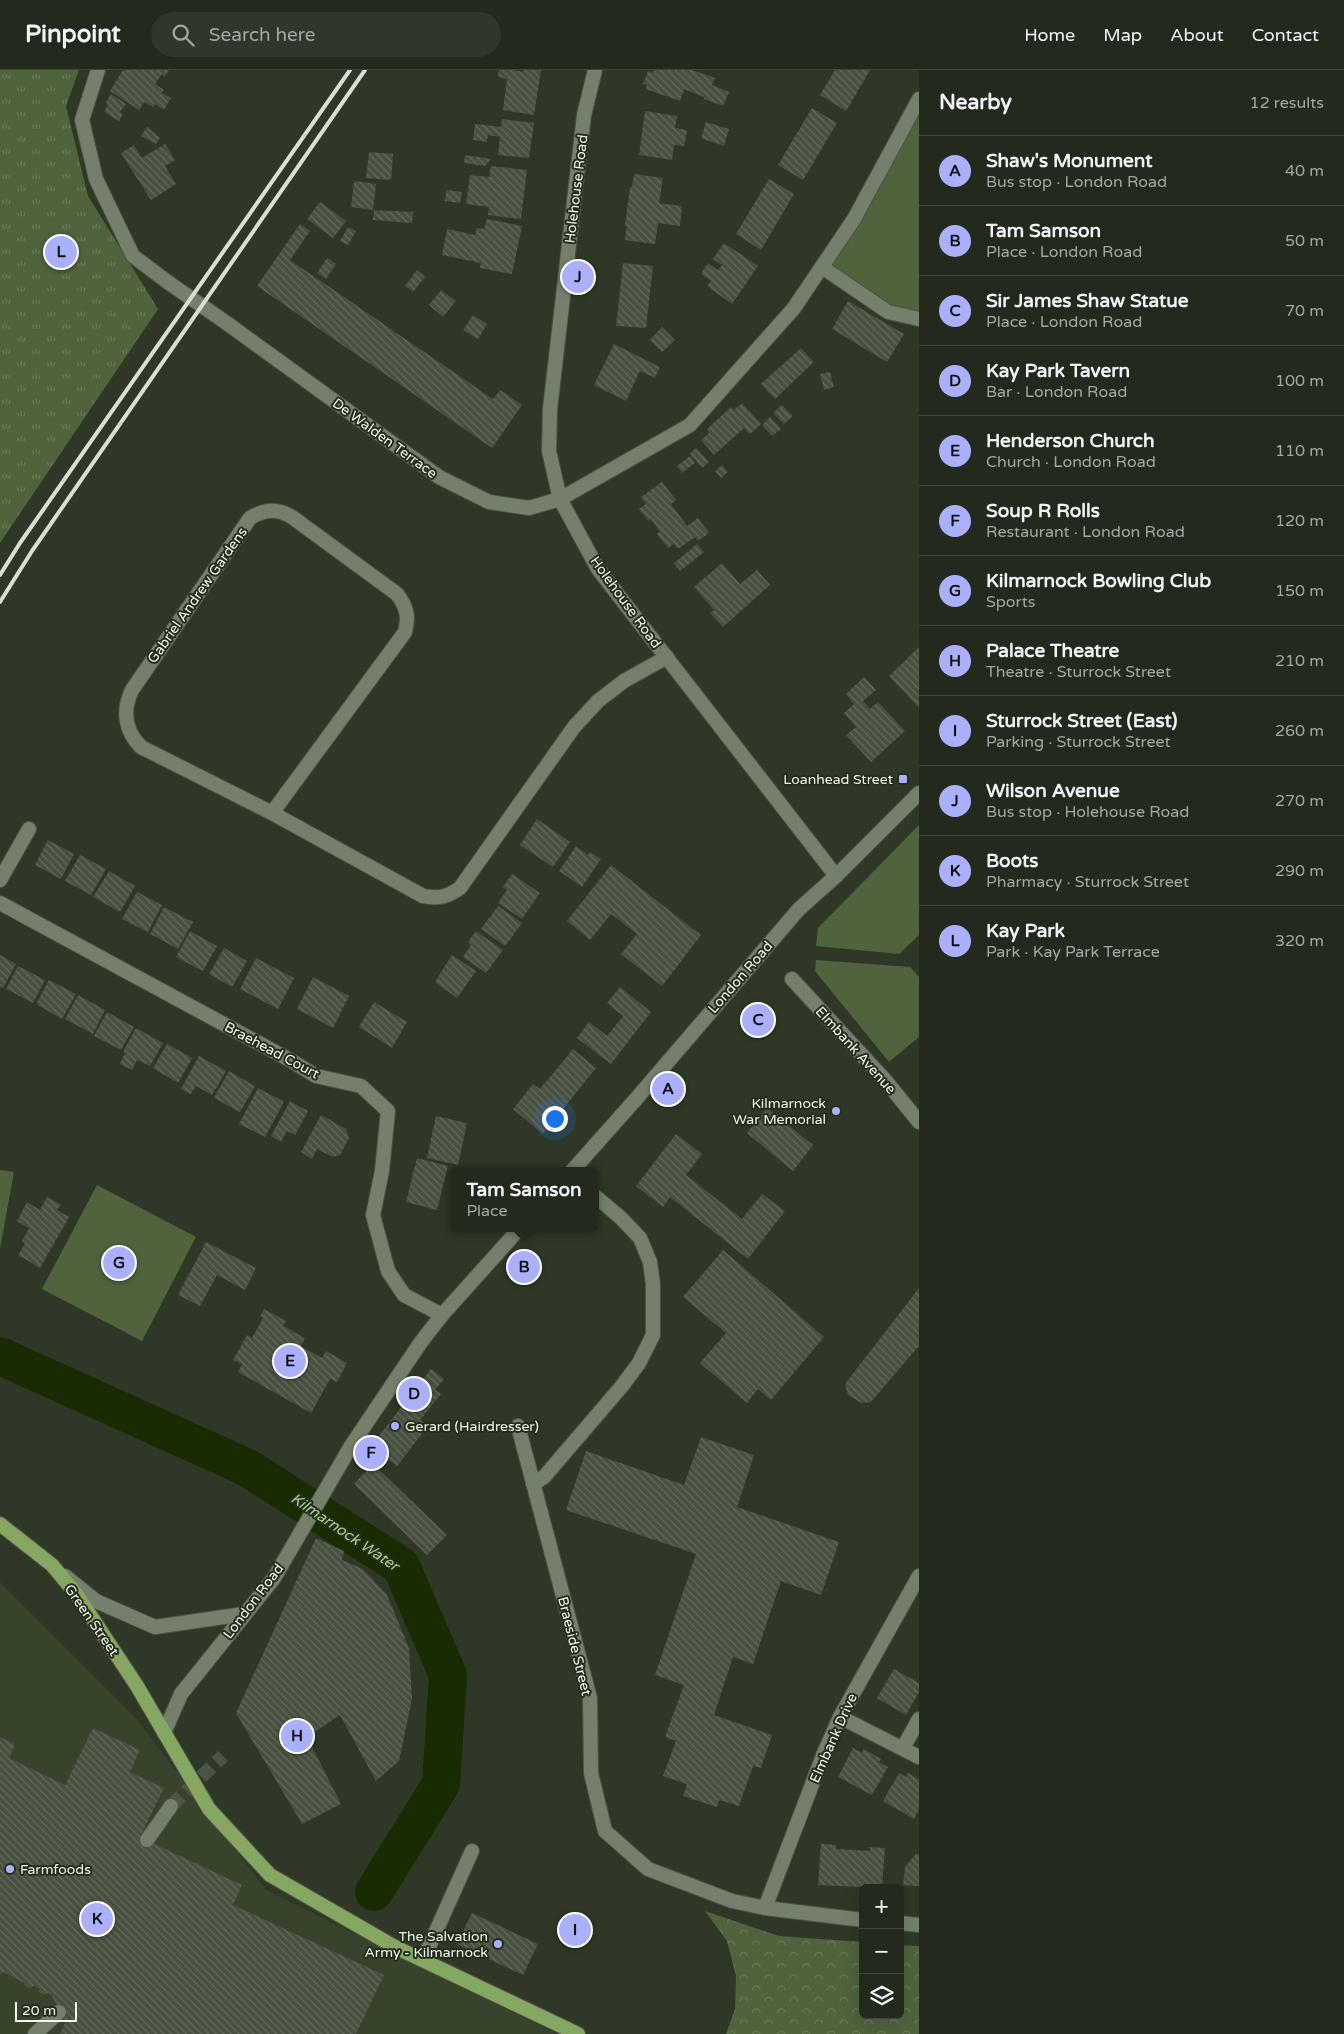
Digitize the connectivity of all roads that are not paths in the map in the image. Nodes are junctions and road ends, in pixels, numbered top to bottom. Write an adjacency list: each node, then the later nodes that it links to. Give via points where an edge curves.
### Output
1 (98, 70): 6 (street, De Walden Terrace, via 82,120 96,179 133,256 439,477 489,502 529,508)
2 (595, 70): 6 (street, Holehouse Road, via 584,115 550,409 549,451)
3 (919, 99): 4 (street, De Walden Terrace, via 854,219)
4 (822, 267): 5 (street, via 888,312); 6 (street, De Walden Terrace, via 794,308 690,426)
5 (919, 319)
6 (560, 499): 7 (street, Holehouse Road, via 598,569)
7 (667, 658): 9 (street, Gabriel Andrew Gardens, via 624,681 580,720 460,888 448,896 437,899 423,896); 11 (street, Holehouse Road)
8 (919, 793): 11 (street, London Road)
9 (272, 813): 9 (street, Gabriel Andrew Gardens, via 141,747 131,734 126,717 132,690 250,518 268,510 292,517 397,594 406,608 408,623 405,632)
10 (29, 829): 12 (street)
11 (836, 876): 16 (street, London Road, via 799,909)
12 (0, 880)
13 (0, 903): 19 (street, Braehead Court, via 316,1076 361,1086 388,1111 382,1171 373,1215 388,1271 404,1295)
14 (792, 979): 15 (street, Elmbank Avenue)
15 (919, 1122)
16 (576, 1167)
17 (599, 1199): 21 (street, via 640,1238 650,1262 653,1335 639,1363 622,1386 544,1477)
18 (516, 1232): 19 (street, London Road)
19 (442, 1315): 25 (street, London Road, via 351,1446 274,1578)
20 (518, 1426): 21 (street, Braeside Street)
21 (533, 1484): 34 (street, Braeside Street, via 590,1698 591,1773 605,1831 648,1869 732,1900)
22 (0, 1524): 23 (main road, Green Street)
23 (52, 1565): 25 (street, via 96,1601 155,1627); 28 (main road, Green Street, via 78,1595)
24 (919, 1576): 26 (street, Elmbank Drive)
25 (244, 1614): 28 (street, London Road, via 181,1694)
26 (840, 1717): 29 (street); 34 (street, Elmbank Drive)
27 (919, 1719): 29 (street)
28 (164, 1733): 38 (main road, Green Street, via 209,1809 270,1875)
29 (902, 1748): 30 (street)
30 (919, 1757)
31 (171, 1806): 32 (street)
32 (147, 1840)
33 (472, 1851): 38 (street)
34 (765, 1908): 35 (street, Braeside Street)
35 (859, 1920)
36 (904, 1923): 37 (street)
37 (919, 1925)
38 (423, 1960): 41 (main road, Green Street)
39 (58, 2012): 40 (street)
40 (35, 2034)
41 (578, 2034)

